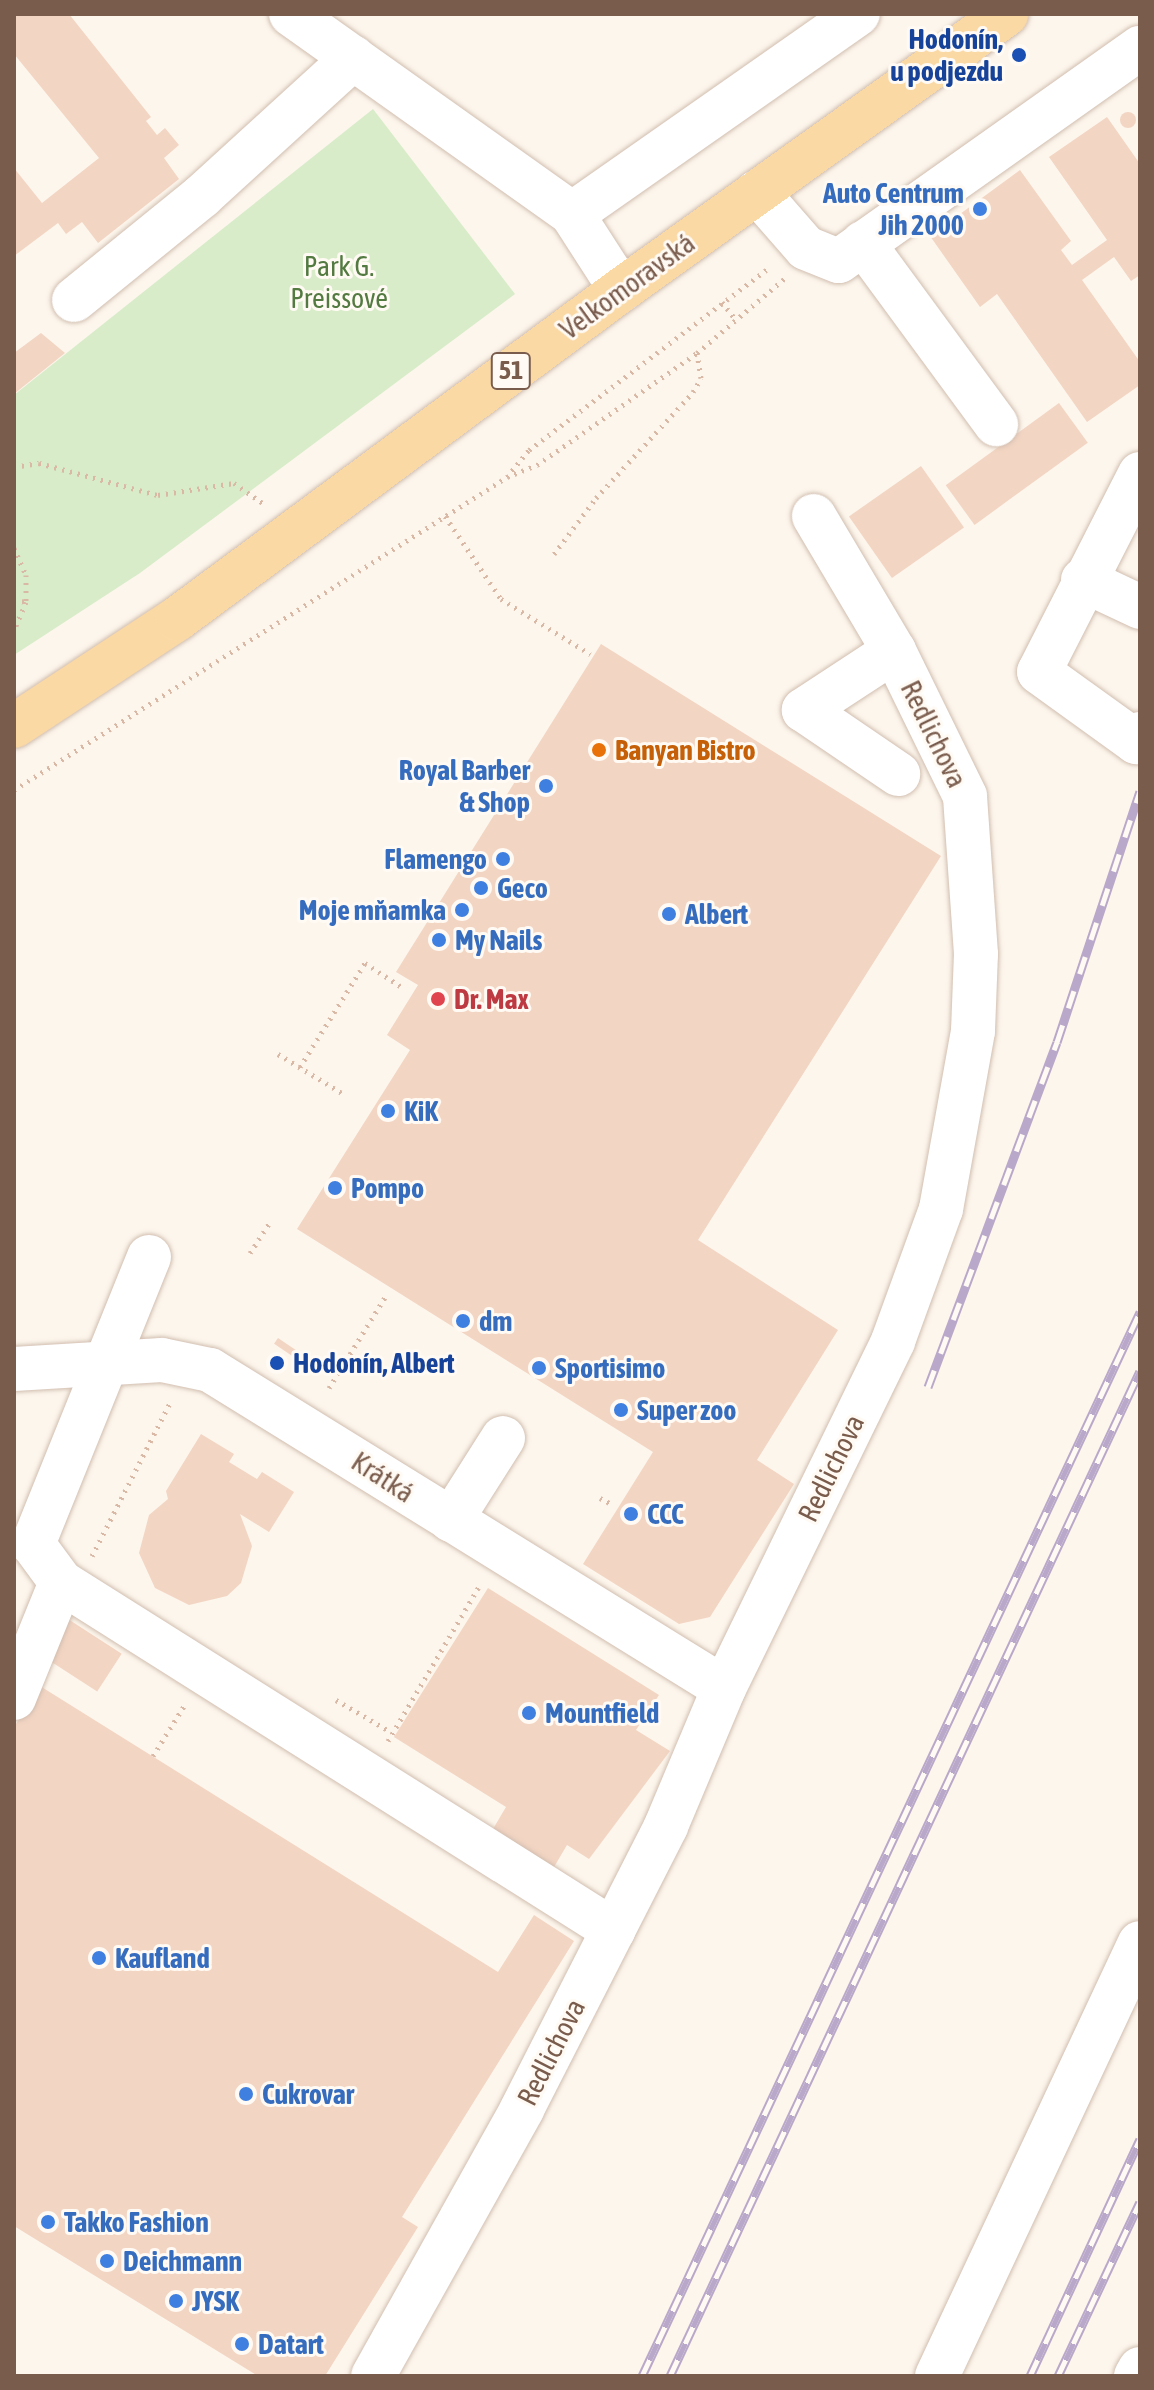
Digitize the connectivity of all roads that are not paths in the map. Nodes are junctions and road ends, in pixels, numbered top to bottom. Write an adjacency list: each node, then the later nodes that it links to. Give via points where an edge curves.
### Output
1 (291, 14): 5 (lane)
2 (858, 14): 7 (lane)
3 (1006, 14): 6 (main road, Velkomoravská / 51)
4 (1137, 55): 8 (lane)
5 (353, 58): 7 (lane); 10 (lane, via 202,196)
6 (757, 192): 8 (lane, via 806,248 839,261); 9 (main road, Velkomoravská / 51)
7 (572, 214): 9 (lane)
8 (863, 243): 11 (lane)
9 (621, 290): 17 (main road, Velkomoravská / 51, via 177,619)
10 (74, 300)
11 (996, 424)
12 (1140, 474): 14 (lane)
13 (814, 516): 16 (lane, Redlichova)
14 (1083, 580): 15 (lane); 18 (lane, via 1039,672 1136,742)
15 (1140, 607)
16 (894, 651): 19 (lane, via 804,710); 27 (lane, Redlichova, via 965,796 976,954 973,1031 962,1102 941,1209 893,1341)
17 (14, 726)
18 (1140, 734)
19 (898, 774)
20 (149, 1257): 21 (lane)
21 (106, 1363): 22 (lane, Krátká); 24 (lane, Krátká, via 162,1360 210,1370); 25 (lane)
22 (14, 1369)
23 (503, 1438): 24 (lane)
24 (451, 1520): 27 (lane, Krátká)
25 (23, 1553): 26 (lane)
26 (61, 1582): 28 (lane); 29 (lane)
27 (724, 1688): 29 (lane, Redlichova, via 696,1764)
28 (14, 1698)
29 (613, 1930): 32 (lane, Redlichova, via 522,2109)
30 (1140, 1943): 33 (lane)
31 (1140, 2369): 34 (lane)
32 (373, 2376)
33 (937, 2376)
34 (1136, 2376)

